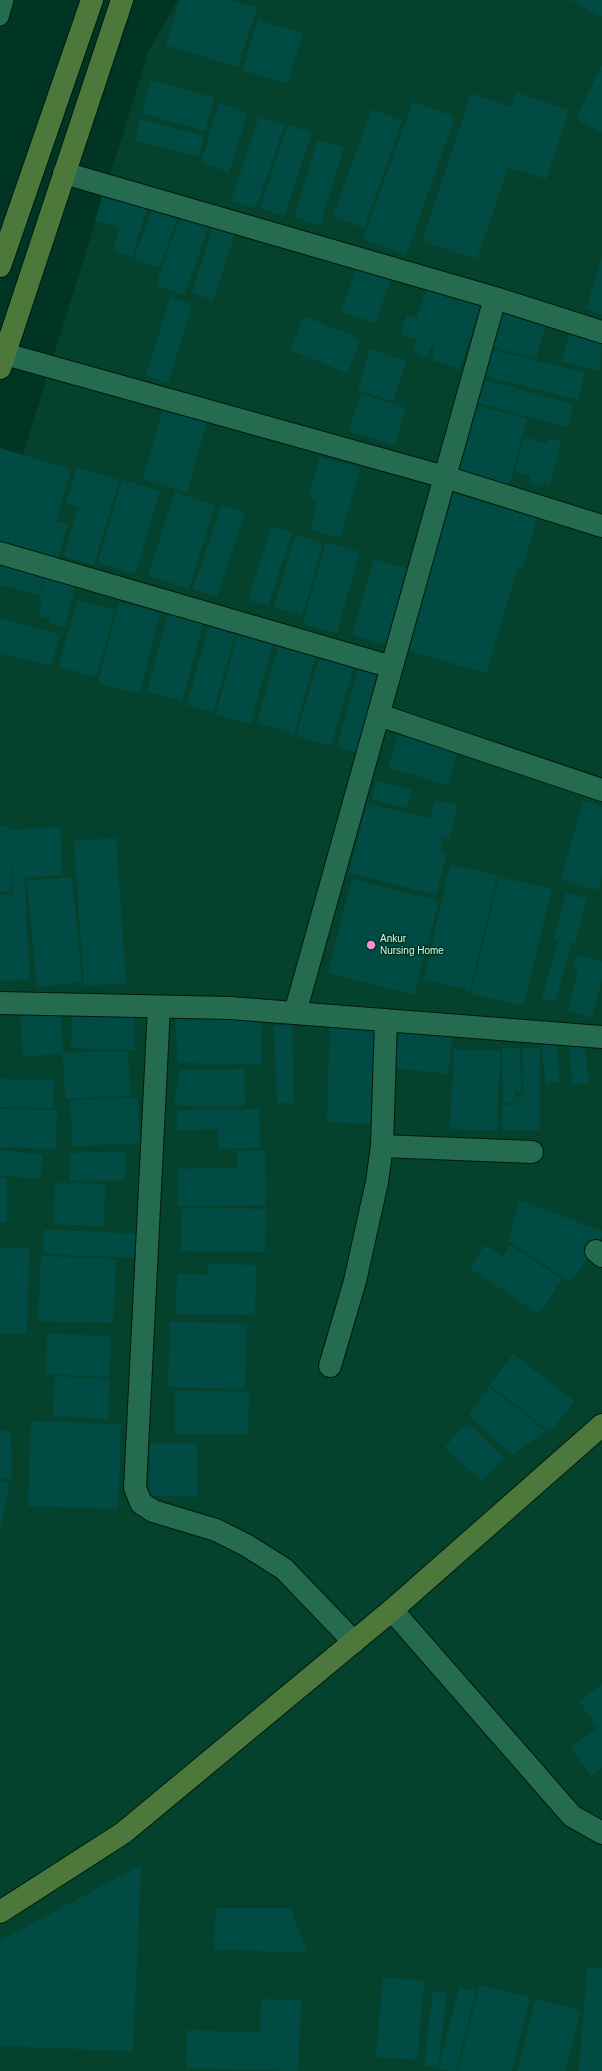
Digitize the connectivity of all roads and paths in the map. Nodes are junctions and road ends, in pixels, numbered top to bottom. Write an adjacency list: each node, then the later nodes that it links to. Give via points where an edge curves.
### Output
1 (5, 0): 4 (lane)
2 (92, 0): 6 (street)
3 (122, 0): 5 (street)
4 (0, 16)
5 (64, 173): 7 (street); 9 (street)
6 (0, 266)
7 (495, 298): 8 (street); 10 (street)
8 (602, 332)
9 (2, 361): 10 (street)
10 (445, 477): 11 (street); 13 (street)
11 (602, 526)
12 (0, 553): 13 (street)
13 (392, 668): 14 (street)
14 (378, 715): 15 (street); 18 (street)
15 (602, 790)
16 (0, 1003): 17 (street)
17 (159, 1007): 18 (street, via 230,1008); 26 (street, via 135,1488 141,1503 153,1511 216,1530 284,1569)
18 (295, 1013): 19 (street)
19 (386, 1020): 20 (street); 21 (street)
20 (602, 1037)
21 (382, 1146): 22 (street); 23 (street, via 356,1273)
22 (532, 1152)
23 (330, 1366)
24 (602, 1425): 25 (street)
25 (392, 1610): 26 (street); 27 (street, via 572,1816)
26 (354, 1642): 28 (street, via 123,1833)
27 (602, 1833)
28 (0, 1912)

